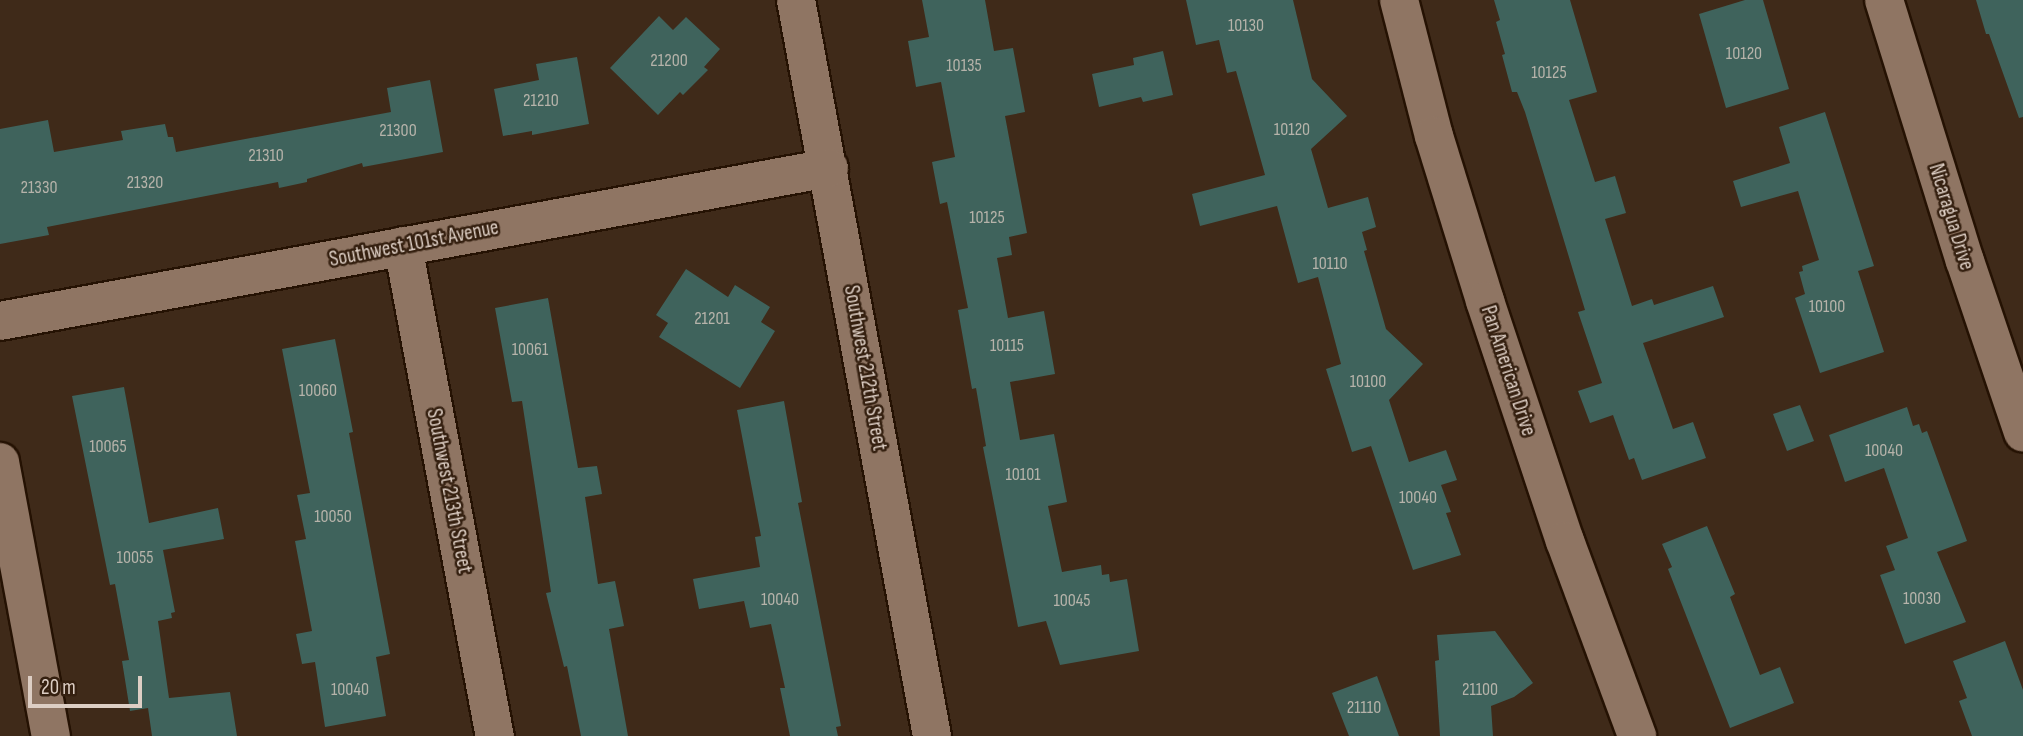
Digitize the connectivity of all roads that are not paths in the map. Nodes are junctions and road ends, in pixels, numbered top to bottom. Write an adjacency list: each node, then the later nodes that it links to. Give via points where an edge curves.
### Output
1 (796, 0): 4 (street, Southwest 212th Street)
2 (1399, 0): 12 (street, Pan American Drive, via 1434,136 1485,301 1564,541)
3 (1884, 0): 7 (street, Nicaragua Drive)
4 (829, 168): 5 (street, Southwest 101st Avenue); 11 (street, Southwest 212th Street)
5 (403, 246): 6 (street, Southwest 101st Avenue); 10 (street, Southwest 213th Street)
6 (0, 321)
7 (2023, 432)
8 (0, 462): 9 (street)
9 (51, 736)
10 (495, 736)
11 (932, 736)
12 (1637, 736)

